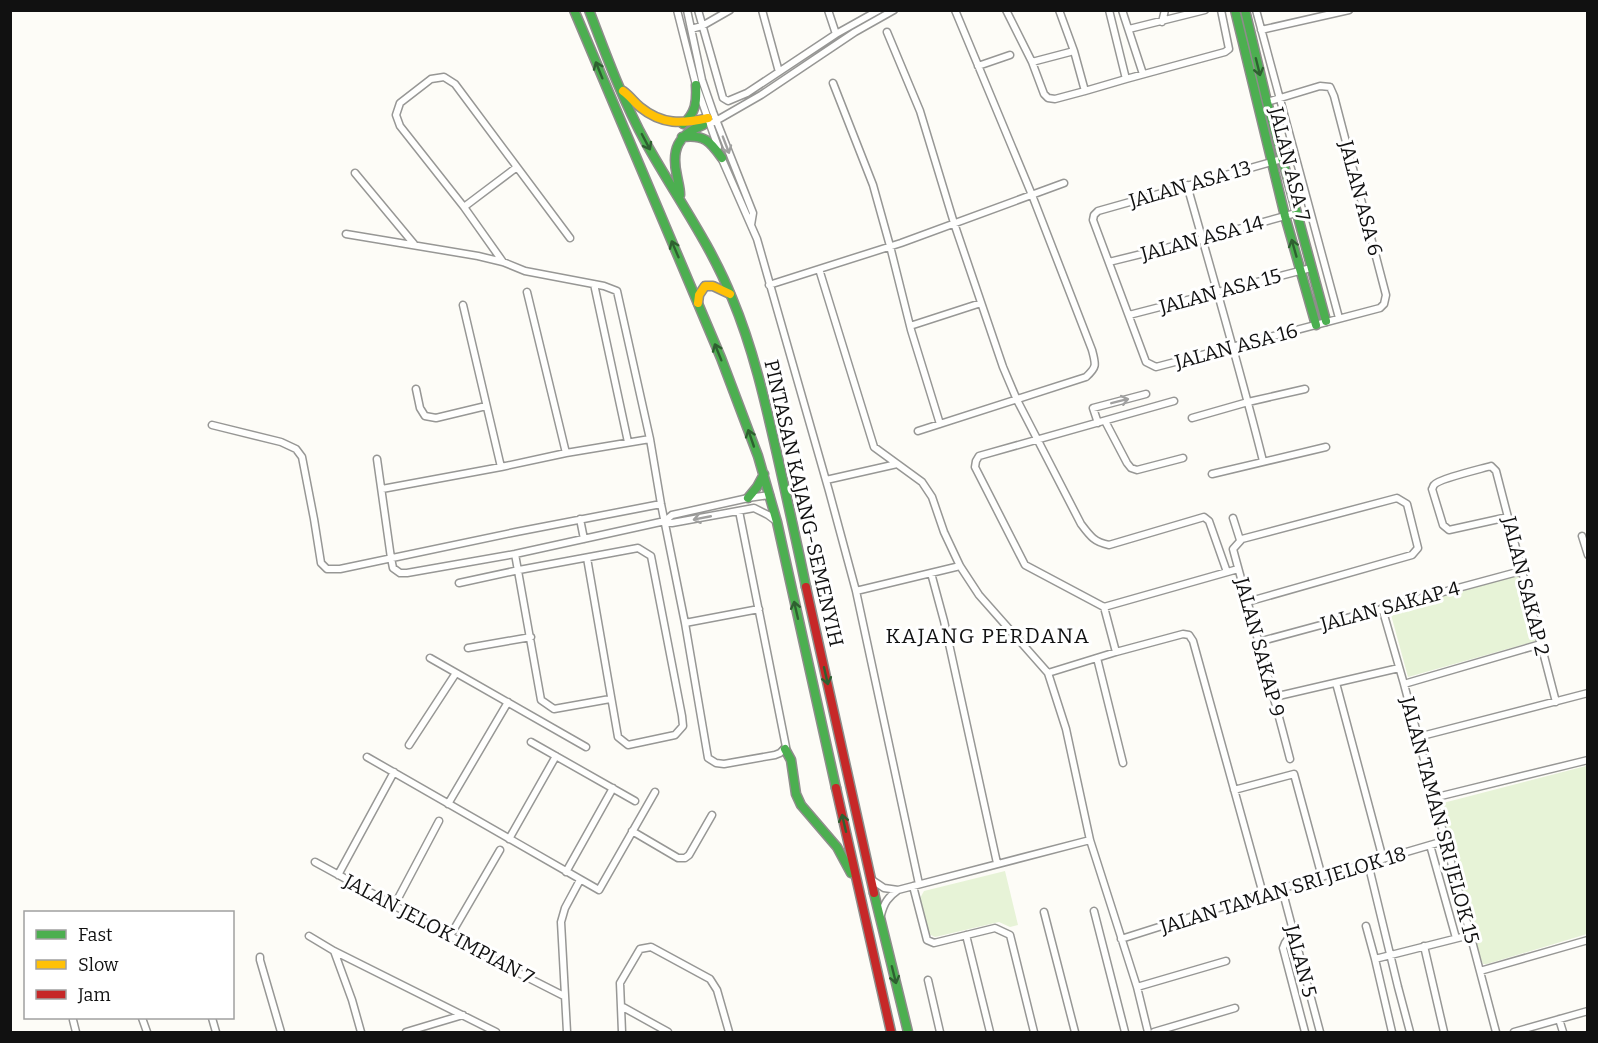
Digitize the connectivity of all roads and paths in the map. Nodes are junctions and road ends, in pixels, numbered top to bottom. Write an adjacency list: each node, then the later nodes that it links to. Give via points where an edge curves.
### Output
1 (574, 10): 77 (main road, PINTASAN KAJANG-SEMENYIH, one-way to 1)
2 (589, 10): 41 (main road, PINTASAN KAJANG-SEMENYIH)
3 (687, 10): 25 (street)
4 (698, 10): 24 (street)
5 (730, 10): 24 (street)
6 (762, 10): 36 (street)
7 (828, 10): 29 (street)
8 (879, 10): 29 (street)
9 (894, 10): 45 (street, via 761,95)
10 (955, 10): 35 (street)
11 (1006, 10): 34 (street)
12 (1059, 10): 32 (street)
13 (1109, 10): 38 (street)
14 (1122, 10): 26 (street)
15 (1165, 10): 23 (street)
16 (1205, 10): 23 (street)
17 (1221, 10): 37 (street, via 1229,49)
18 (1235, 10): 30 (main road, JALAN ASA 7)
19 (1245, 10): 30 (main road, JALAN ASA 7)
20 (1256, 10): 27 (street, JALAN ASA 7)
21 (1349, 10): 27 (street)
22 (678, 14): 25 (street); 31 (street)
23 (1162, 22): 26 (street)
24 (702, 26): 25 (street); 36 (street, via 723,98 728,101)
25 (691, 29): 31 (street); 45 (street)
26 (1129, 29): 37 (street)
27 (1261, 30): 43 (street, JALAN ASA 7)
28 (887, 32): 60 (street, via 920,111)
29 (836, 34): 36 (street)
30 (1248, 45): 44 (main road, JALAN ASA 7, one-way to 44); 50 (main road, JALAN ASA 7)
31 (685, 46): 40 (street)
32 (1074, 51): 34 (street); 42 (street)
33 (1010, 55): 35 (street)
34 (1032, 62): 42 (street, via 1048,98)
35 (978, 66): 55 (street)
36 (780, 72)
37 (1143, 74): 38 (street)
38 (1126, 79): 42 (street)
39 (833, 83): 66 (street, via 873,185)
40 (696, 86): 45 (street); 46 (main road, via 695,110)
41 (620, 90): 46 (main road, via 654,116); 56 (main road, PINTASAN KAJANG-SEMENYIH, one-way to 56)
42 (1085, 91)
43 (1279, 98): 44 (street); 80 (street, JALAN ASA 6, via 1320,86 1330,87 1386,296); 82 (street, JALAN ASA 7)
44 (1267, 102): 49 (main road, JALAN ASA 7)
45 (712, 119): 46 (main road); 47 (main road); 48 (street); 61 (street, one-way to 61, via 753,213)
46 (683, 124)
47 (682, 137): 48 (main road, via 704,138); 56 (main road, via 673,158 681,188)
48 (722, 158): 61 (street)
49 (1282, 159): 50 (street, JALAN ASA 13); 58 (main road, JALAN ASA 7)
50 (1271, 161): 54 (street, JALAN ASA 13); 59 (main road, JALAN ASA 7)
51 (517, 167): 57 (street); 57 (street, via 455,84 444,77 431,79 400,103 396,115 400,126); 63 (street)
52 (356, 172): 65 (street)
53 (1064, 183): 55 (street)
54 (1187, 185): 64 (street); 68 (street, JALAN ASA 13, via 1098,211 1093,220)
55 (1032, 195): 60 (street); 90 (street, via 1095,361 1094,370 1086,377)
56 (679, 197): 76 (main road, PINTASAN KAJANG-SEMENYIH)
57 (464, 207): 67 (street)
58 (1296, 213): 59 (street, JALAN ASA 14); 69 (main road, JALAN ASA 7)
59 (1285, 216): 64 (street, JALAN ASA 14); 71 (main road, JALAN ASA 7, one-way to 59)
60 (954, 223): 66 (street); 78 (street)
61 (751, 226): 73 (street)
62 (346, 234): 65 (street)
63 (570, 238)
64 (1202, 240): 68 (street, JALAN ASA 14); 75 (street)
65 (414, 245): 67 (street)
66 (890, 246): 70 (street); 85 (street)
67 (503, 262): 72 (street, via 525,271)
68 (1109, 262): 81 (street)
69 (1311, 268): 71 (street, JALAN ASA 15); 83 (main road, JALAN ASA 7)
70 (819, 270): 73 (street); 107 (street, via 873,447)
71 (1300, 270): 75 (street, JALAN ASA 15); 84 (main road, JALAN ASA 7)
72 (594, 284): 99 (street, via 617,291); 101 (street)
73 (769, 285): 111 (street)
74 (527, 292): 103 (street)
75 (1216, 293): 81 (street, JALAN ASA 15); 86 (street)
76 (731, 295): 77 (main road, via 709,284 701,290); 191 (main road, PINTASAN KAJANG-SEMENYIH, one-way to 191, via 765,399)
77 (698, 303): 109 (main road, PINTASAN KAJANG-SEMENYIH, one-way to 77)
78 (981, 303): 85 (street); 90 (street)
79 (463, 305): 93 (street)
80 (1380, 308): 82 (street, JALAN ASA 16)
81 (1129, 315): 86 (street, JALAN ASA 16, via 1146,362 1156,367)
82 (1339, 318): 83 (street, JALAN ASA 16)
83 (1326, 321): 84 (street, JALAN ASA 16)
84 (1316, 325): 86 (street, JALAN ASA 16)
85 (910, 326): 96 (street)
86 (1233, 347): 92 (street)
87 (416, 389): 93 (street, via 425,416 436,418)
88 (1305, 389): 92 (street)
89 (1146, 394): 95 (street, one-way to 89, via 1093,408)
90 (1017, 400): 96 (street); 100 (street)
91 (1174, 401): 95 (street)
92 (1248, 402): 94 (street); 106 (street)
93 (486, 406): 108 (street)
94 (1192, 418)
95 (1102, 422): 100 (street); 104 (street, via 1131,468 1137,470)
96 (940, 424): 98 (street)
97 (212, 425): 127 (street, via 296,449 302,457 321,563 327,570)
98 (918, 431)
99 (650, 439): 101 (street); 115 (street)
100 (1036, 440): 133 (street, via 1090,537 1109,544 1204,518 1209,520); 138 (street, via 979,456 975,467 1024,565)
101 (628, 442): 103 (street)
102 (1326, 447): 106 (street)
103 (566, 453): 108 (street)
104 (1183, 458)
105 (377, 459): 112 (street)
106 (1263, 461): 110 (street)
107 (897, 464): 111 (street); 129 (street, via 922,482 932,497)
108 (501, 467): 112 (street)
109 (764, 474): 113 (main road, PINTASAN KAJANG-SEMENYIH); 114 (main road)
110 (1212, 474)
111 (826, 480): 136 (street)
112 (382, 489): 127 (street)
113 (770, 495): 114 (street); 121 (main road, PINTASAN KAJANG-SEMENYIH)
114 (748, 498): 120 (street, via 672,514)
115 (661, 504): 119 (street); 120 (street)
116 (739, 511): 120 (street, one-way to 120); 121 (street, via 753,508); 140 (street)
117 (1509, 517): 117 (street, JALAN SAKAP 2, via 1496,471 1491,466 1438,482 1432,489 1443,525 1449,530); 132 (street, JALAN SAKAP 2)
118 (1233, 518): 124 (street)
119 (580, 519): 123 (street); 127 (street)
120 (665, 521): 123 (street); 141 (street)
121 (777, 522): 193 (main road, PINTASAN KAJANG-SEMENYIH, one-way to 121)
122 (1582, 536): 126 (street)
123 (584, 539): 125 (street)
124 (1241, 540): 130 (street, JALAN SAKAP 9, via 1233,549); 137 (street, via 1397,498 1407,504 1418,548 1412,555)
125 (515, 554): 127 (street, via 407,573 393,568); 131 (street)
126 (1587, 555)
127 (391, 558)
128 (587, 558): 131 (street); 156 (street); 156 (street, via 638,548 651,556 683,726 675,735 628,745 618,737)
129 (960, 566): 134 (street); 151 (street, via 979,595)
130 (1238, 569): 133 (street); 137 (street, JALAN SAKAP 9)
131 (519, 570): 135 (street); 142 (street)
132 (1521, 571): 139 (street, JALAN SAKAP 4); 144 (street, JALAN SAKAP 2)
133 (1227, 572): 138 (street)
134 (931, 573): 136 (street); 186 (street)
135 (459, 583)
136 (856, 591): 194 (street)
137 (1247, 602): 143 (street, JALAN SAKAP 9)
138 (1104, 607): 146 (street)
139 (1382, 608): 143 (street, JALAN SAKAP 4); 149 (street, JALAN TAMAN SRI JELOK 15)
140 (759, 609): 141 (street); 163 (street)
141 (686, 623): 163 (street, via 708,758 724,764 776,755)
142 (531, 637): 145 (street); 156 (street, via 541,700 554,709)
143 (1258, 642): 155 (street, JALAN SAKAP 9)
144 (1540, 644): 153 (street); 158 (street, JALAN SAKAP 2)
145 (468, 648)
146 (1116, 652): 148 (street); 171 (street, via 1189,635)
147 (430, 658): 150 (street)
148 (1097, 658): 151 (street); 168 (street)
149 (1399, 668): 152 (street); 153 (street, JALAN TAMAN SRI JELOK 15)
150 (456, 673): 157 (street); 161 (street)
151 (1048, 673): 180 (street, via 1066,729)
152 (1336, 682): 155 (street); 184 (street)
153 (1404, 684): 159 (street, JALAN TAMAN SRI JELOK 15)
154 (1587, 693): 158 (street)
155 (1274, 697): 166 (street, JALAN SAKAP 9)
156 (610, 699)
157 (508, 702): 162 (street); 175 (street)
158 (1556, 702): 159 (street)
159 (1418, 737): 173 (street, JALAN TAMAN SRI JELOK 15)
160 (531, 742): 164 (street)
161 (409, 745)
162 (586, 747)
163 (785, 749): 193 (main road, via 801,806 837,847)
164 (556, 756): 170 (street); 179 (street)
165 (367, 757): 169 (street)
166 (1290, 759)
167 (1587, 760): 173 (street)
168 (1123, 763)
169 (394, 772): 175 (street); 189 (street)
170 (612, 788): 174 (street); 188 (street)
171 (1234, 790): 190 (street, via 1294,774); 197 (street)
172 (655, 792): 178 (street)
173 (1433, 798): 181 (street, JALAN TAMAN SRI JELOK 15)
174 (635, 801)
175 (448, 804): 179 (street)
176 (712, 815): 178 (street, via 685,858 678,858)
177 (439, 821): 198 (street)
178 (632, 831): 192 (street, via 599,890)
179 (509, 839): 188 (street)
180 (1090, 840): 186 (street); 209 (street)
181 (1444, 841): 182 (street, JALAN TAMAN SRI JELOK 18); 205 (street, JALAN TAMAN SRI JELOK 15)
182 (1430, 845): 184 (street, JALAN TAMAN SRI JELOK 18); 208 (street)
183 (500, 850): 207 (street)
184 (1383, 859): 187 (street, JALAN TAMAN SRI JELOK 18)
185 (315, 862): 189 (street, JALAN JELOK IMPIAN 7)
186 (997, 863): 194 (street)
187 (1368, 863): 190 (street, JALAN TAMAN SRI JELOK 18); 213 (street)
188 (566, 872): 192 (street)
189 (338, 875): 198 (street, JALAN JELOK IMPIAN 7)
190 (1322, 877): 195 (street, JALAN TAMAN SRI JELOK 18)
191 (870, 879): 196 (street, via 884,888); 201 (main road, PINTASAN KAJANG-SEMENYIH)
192 (580, 880): 220 (street, via 561,922)
193 (856, 880): 225 (main road, PINTASAN KAJANG-SEMENYIH)
194 (916, 885): 196 (street); 204 (street, via 927,940 934,943)
195 (1282, 889): 197 (street, JALAN TAMAN SRI JELOK 18); 203 (street, JALAN 5)
196 (898, 890): 201 (street, via 886,900)
197 (1263, 894): 209 (street, JALAN TAMAN SRI JELOK 18)
198 (394, 906): 207 (street, JALAN JELOK IMPIAN 7)
199 (1094, 911): 244 (street)
200 (1044, 912): 243 (street)
201 (880, 918): 239 (main road, PINTASAN KAJANG-SEMENYIH, one-way to 239)
202 (1365, 926): 215 (street)
203 (1293, 932): 247 (street, via 1282,948); 248 (street, JALAN 5)
204 (966, 935): 241 (street); 242 (street, via 995,928 1010,935)
205 (1470, 935): 208 (street); 217 (street, JALAN TAMAN SRI JELOK 15)
206 (309, 936): 212 (street)
207 (450, 936): 220 (street, JALAN JELOK IMPIAN 7)
208 (1456, 938): 211 (street)
209 (1121, 939): 219 (street)
210 (1587, 940): 217 (street)
211 (1424, 946): 213 (street); 251 (street)
212 (334, 951): 224 (street); 230 (street)
213 (1391, 956): 215 (street); 250 (street)
214 (260, 957): 229 (street)
215 (1375, 959): 249 (street)
216 (1226, 961): 219 (street)
217 (1480, 971): 252 (street, JALAN TAMAN SRI JELOK 15)
218 (928, 980): 240 (street)
219 (1137, 987): 245 (street)
220 (564, 996): 233 (street)
221 (621, 1006): 234 (street); 235 (street); 236 (street, via 620,983 640,949 651,947 710,979)
222 (1235, 1008): 246 (street)
223 (1587, 1011): 226 (street)
224 (463, 1015): 231 (street); 232 (street)
225 (888, 1019): 237 (street); 238 (main road, PINTASAN KAJANG-SEMENYIH)
226 (1559, 1019): 253 (street); 254 (street)
227 (73, 1020): 228 (street)
228 (76, 1032)
229 (281, 1032)
230 (361, 1032)
231 (406, 1032)
232 (496, 1032)
233 (567, 1032)
234 (622, 1032)
235 (668, 1032)
236 (729, 1032)
237 (886, 1032)
238 (891, 1032)
239 (908, 1032)
240 (940, 1032)
241 (990, 1032)
242 (1034, 1032)
243 (1075, 1032)
244 (1125, 1032)
245 (1148, 1032)
246 (1154, 1032)
247 (1305, 1032)
248 (1320, 1032)
249 (1392, 1032)
250 (1410, 1032)
251 (1444, 1032)
252 (1496, 1032)
253 (1514, 1032)
254 (1563, 1032)

